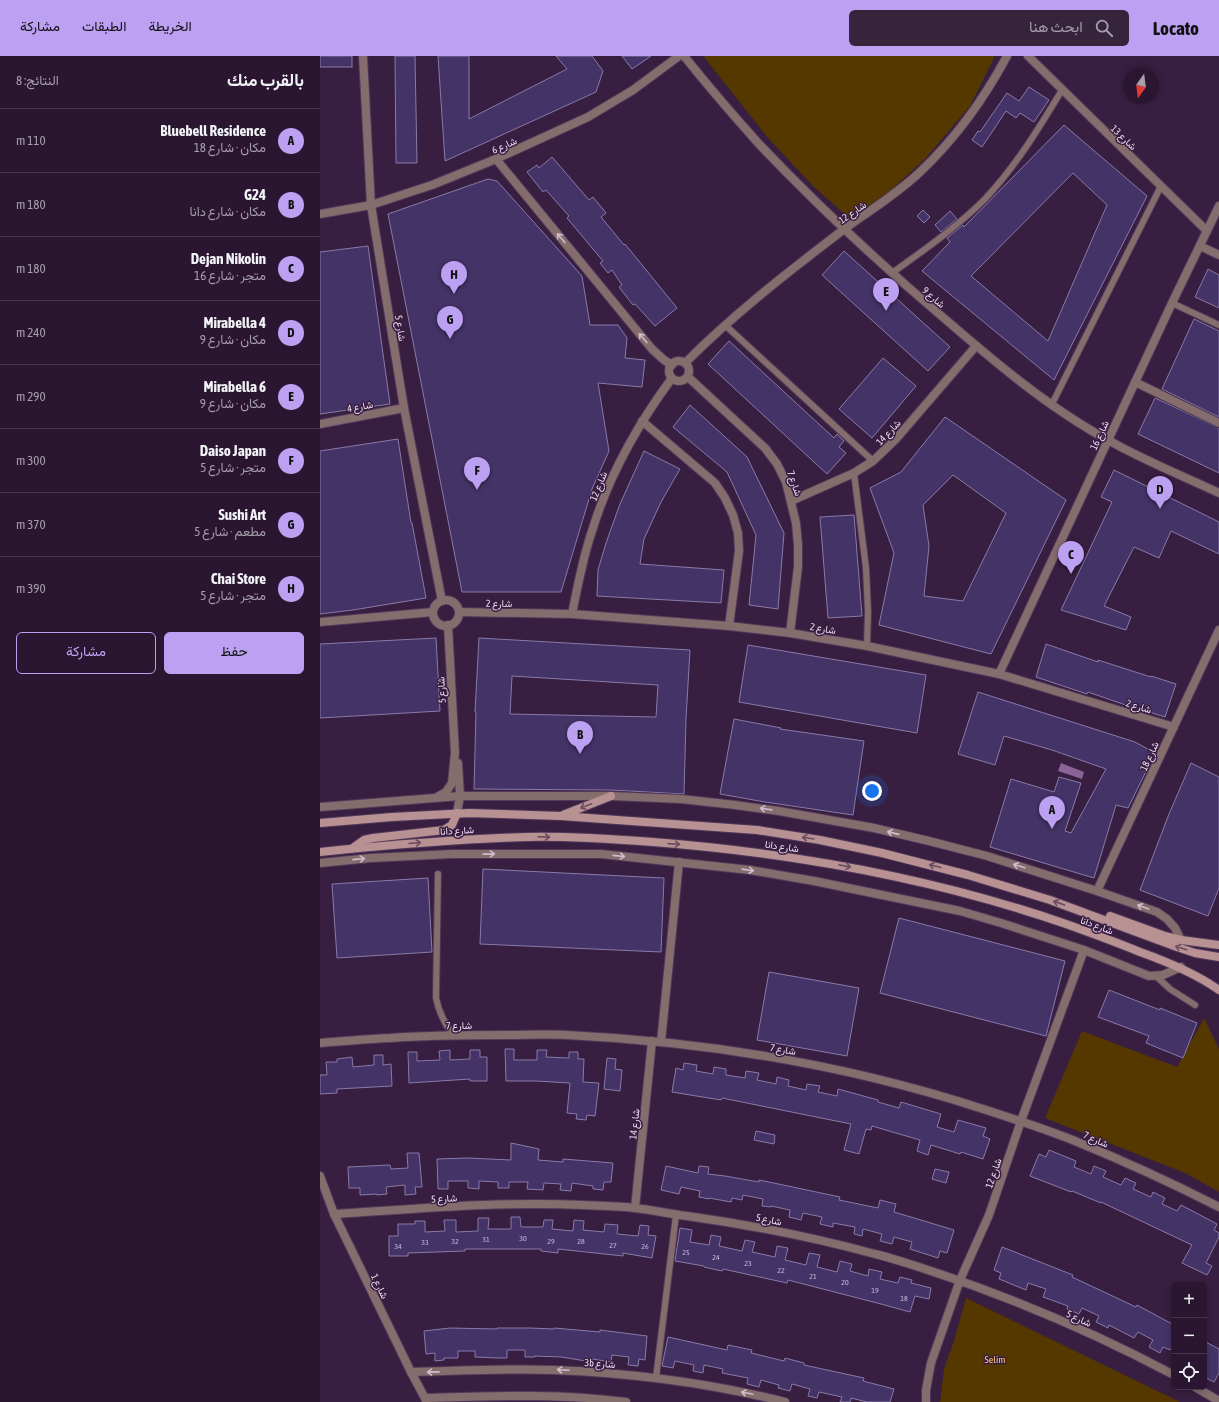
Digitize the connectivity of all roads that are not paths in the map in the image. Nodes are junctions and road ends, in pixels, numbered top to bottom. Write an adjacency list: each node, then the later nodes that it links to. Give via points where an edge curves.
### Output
1 (363, 56): 9 (street, شارع 5)
2 (679, 56): 7 (street, شارع 6, via 633,90 588,117)
3 (684, 56): 12 (street, شارع 9, via 759,144)
4 (1007, 56): 12 (street, شارع 12, via 975,110 946,145 891,197)
5 (1028, 56): 6 (street, شارع 13)
6 (1062, 90): 8 (street, شارع 13); 16 (lane, via 1018,159 985,199 946,234)
7 (496, 160): 9 (street, شارع 6); 22 (street, one-way to 7, via 652,349)
8 (1160, 186): 13 (street, شارع 13); 26 (lane)
9 (371, 205): 11 (street, شارع 6); 27 (street, شارع 5)
10 (1219, 206): 13 (street, شارع 16)
11 (320, 214)
12 (844, 229): 16 (street, شارع 9); 18 (street, شارع 12)
13 (1207, 231): 14 (street, شارع 16)
14 (1200, 246): 15 (street); 17 (street, شارع 16)
15 (1219, 255)
16 (892, 273): 20 (street, شارع 9)
17 (1172, 303): 19 (lane); 25 (street, شارع 16)
18 (725, 325): 21 (street, شارع 12); 32 (lane)
19 (1219, 326)
20 (976, 346): 26 (street, شارع 9); 32 (street, شارع 14)
21 (685, 363): 22 (street, via 680,361); 23 (street, via 689,369)
22 (672, 365): 24 (street)
23 (688, 377): 24 (street, via 680,381); 35 (street, شارع 7, via 765,448 786,482)
24 (672, 378): 28 (street, شارع 12)
25 (1135, 382): 29 (street); 31 (street, شارع 16)
26 (1052, 404): 31 (street, شارع 9)
27 (404, 408): 30 (street, شارع 4); 36 (street, شارع 5)
28 (642, 421): 39 (street, شارع 12, via 602,501 584,557); 42 (street, via 714,483 733,515 739,551)
29 (1219, 423)
30 (320, 424)
31 (1108, 440): 34 (street, شارع 9); 46 (street, شارع 16)
32 (873, 462): 33 (street, شارع 14)
33 (854, 473): 35 (street, شارع 14); 45 (lane, via 866,568)
34 (1219, 493)
35 (791, 501): 44 (street, شارع 7, via 797,530 798,567)
36 (442, 601): 37 (street, via 436,605); 38 (street, via 454,602)
37 (433, 612): 40 (street); 41 (street, via 439,623)
38 (459, 612): 39 (street, شارع 2); 41 (street, via 455,622)
39 (572, 614): 42 (street, شارع 2)
40 (320, 622)
41 (448, 626): 48 (street, شارع 5)
42 (729, 626): 44 (street, شارع 2)
43 (1219, 630): 47 (street, شارع 18)
44 (790, 633): 45 (street, شارع 2)
45 (867, 646): 46 (street, شارع 2)
46 (999, 674): 47 (street, شارع 2)
47 (1174, 727): 61 (street, شارع 18)
48 (455, 753): 49 (street, شارع 5); 51 (street, شارع 5, via 452,783 446,792)
49 (460, 796): 50 (street); 51 (street); 53 (street, شارع 5)
50 (610, 796): 54 (street, one-way to 54); 61 (street, one-way to 50, via 987,856 874,828 735,805 681,799)
51 (435, 798): 52 (street)
52 (320, 807)
53 (457, 813): 54 (street, شارع دانا); 55 (street, شارع دانا); 56 (street, via 452,825 444,830 372,838)
54 (561, 816): 62 (street, شارع دانا, one-way to 54, via 968,875 820,840 757,830)
55 (320, 823)
56 (351, 848): 57 (street, شارع دانا); 67 (street, شارع دانا, one-way to 67, via 530,837 605,839 690,845 818,861 880,873 1006,905 1086,931)
57 (320, 852)
58 (679, 862): 59 (street, one-way to 58, via 452,854 526,853 601,854); 65 (street, one-way to 65, via 814,881 960,911); 73 (street)
59 (320, 863)
60 (438, 874): 71 (lane, via 436,998 445,1024)
61 (1097, 891): 63 (street, one-way to 61, via 1175,928 1157,912)
62 (1091, 914): 63 (street, via 1112,917); 66 (street, شارع دانا, one-way to 62, via 1177,947)
63 (1181, 940): 64 (street)
64 (1219, 945)
65 (1084, 950): 68 (street, via 1150,976); 75 (street, شارع 12)
66 (1219, 957)
67 (1180, 967): 68 (street); 69 (street, شارع دانا)
68 (1156, 976): 70 (lane, via 1170,989)
69 (1219, 990)
70 (1195, 1005)
71 (454, 1035): 72 (street, شارع 7, via 565,1035); 74 (street, شارع 7)
72 (652, 1041): 73 (street, شارع 7); 78 (street, شارع 14)
73 (661, 1042): 75 (street, شارع 7, via 769,1056 838,1070 906,1086)
74 (320, 1044)
75 (1021, 1121): 77 (street, شارع 7, via 1127,1163); 81 (street, شارع 12, via 989,1215)
76 (320, 1176): 79 (street, شارع 1)
77 (1219, 1207)
78 (635, 1208): 79 (street, شارع 5, via 479,1205); 80 (street, شارع 5)
79 (334, 1214): 82 (street, شارع 1)
80 (676, 1215): 81 (street, شارع 5, via 727,1222 828,1242 878,1254); 84 (lane)
81 (960, 1280): 83 (street, شارع 5, via 1062,1321); 90 (street, شارع 12, via 931,1363)
82 (411, 1372): 84 (street, 3b شارع, one-way to 82, via 519,1369); 86 (street, شارع 1)
83 (1171, 1373)
84 (656, 1378): 89 (street, 3b شارع, one-way to 84)
85 (1200, 1390): 87 (street)
86 (426, 1400): 88 (street, via 534,1396)
87 (1219, 1401)
88 (626, 1402)
89 (785, 1402)
90 (926, 1402)

